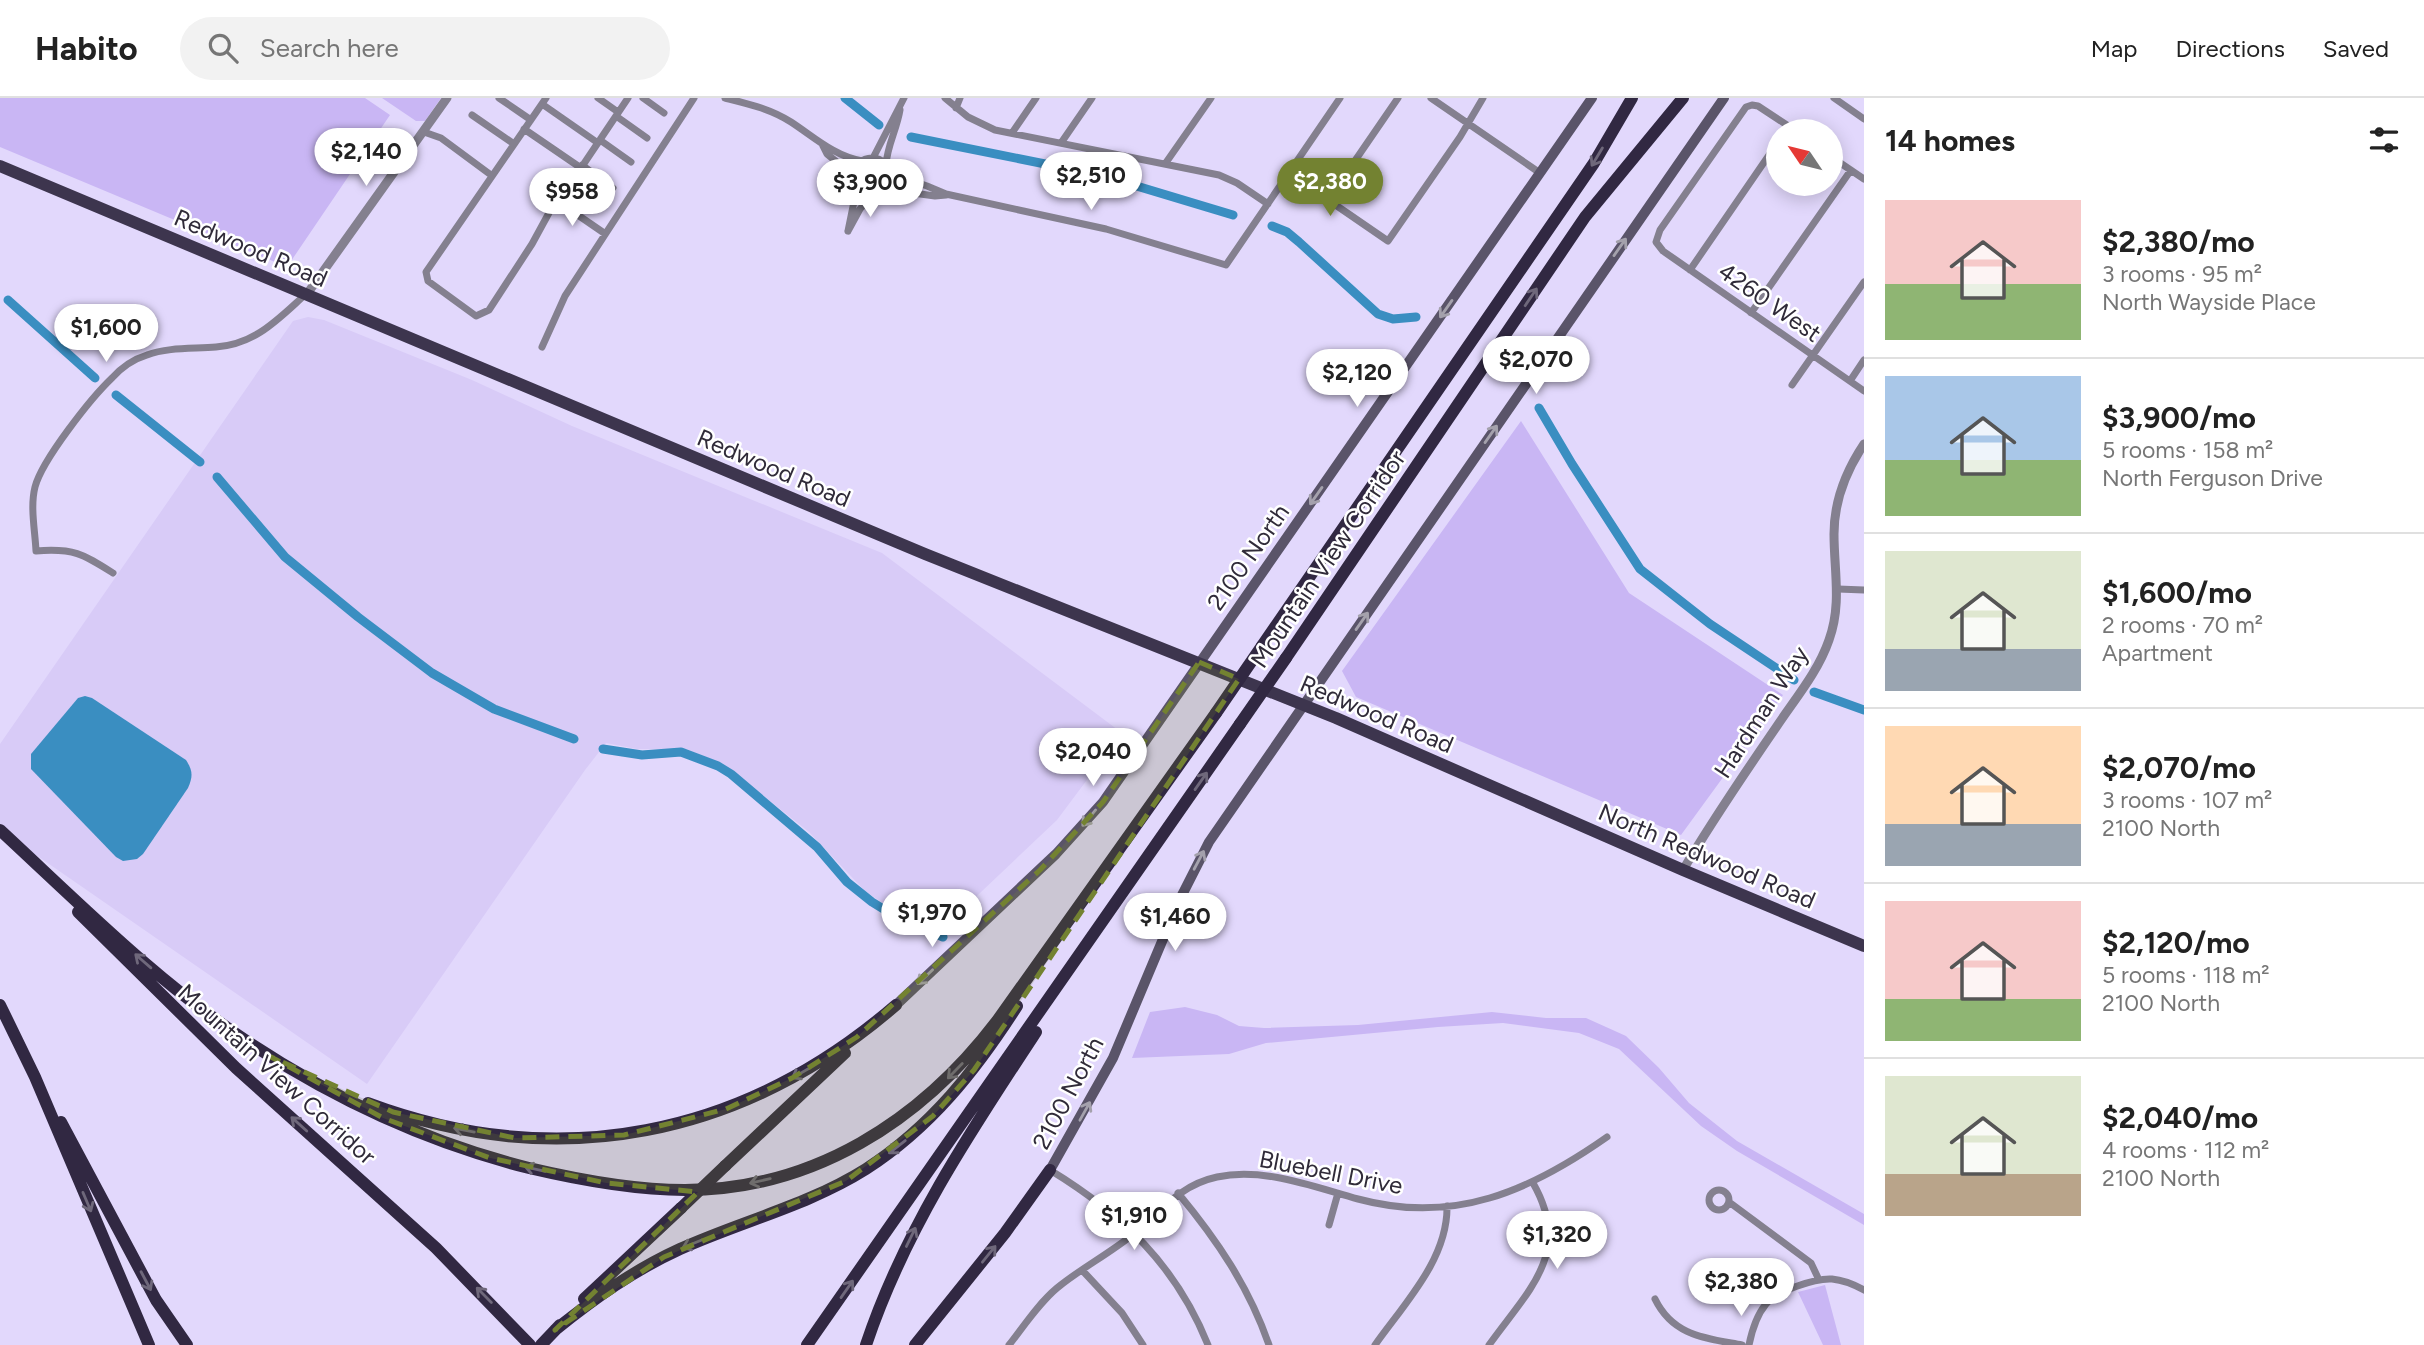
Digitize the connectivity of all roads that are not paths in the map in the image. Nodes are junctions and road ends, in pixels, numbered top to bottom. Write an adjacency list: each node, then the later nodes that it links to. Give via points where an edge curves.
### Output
1 (447, 98): 34 (street)
2 (499, 98): 31 (street)
3 (598, 98): 27 (street)
4 (628, 98): 27 (street)
5 (643, 98): 26 (street)
6 (694, 98): 65 (street)
7 (725, 98): 40 (street, via 768,109)
8 (904, 98): 24 (street)
9 (945, 98): 25 (street)
10 (960, 98): 25 (street)
11 (1035, 98): 35 (street)
12 (1092, 98): 38 (street)
13 (1211, 98): 45 (street)
14 (1340, 98): 52 (street)
15 (1398, 98): 63 (street)
16 (1431, 98): 32 (street)
17 (1482, 98): 32 (street)
18 (1592, 98): 53 (main road, 2100 North)
19 (1632, 98): 84 (highway, Mountain View Corridor, one-way to 84, bridge, via 1594,163)
20 (1683, 98): 86 (highway, Mountain View Corridor, one-way to 20, bridge, via 1585,217)
21 (1724, 98): 81 (main road, 2100 North, one-way to 21)
22 (1834, 98): 29 (street)
23 (544, 101): 31 (street); 37 (street)
24 (901, 106): 41 (street); 46 (street)
25 (956, 108): 35 (street, via 982,125)
26 (664, 113)
27 (617, 114): 36 (street); 37 (street)
28 (472, 115): 39 (street)
29 (1864, 118)
30 (1776, 119): 66 (street, 4260 West, via 1752,105 1742,112 1660,230 1656,242 1660,249)
31 (531, 120): 33 (street)
32 (1468, 123): 53 (street); 63 (street, via 1388,241)
33 (524, 129): 39 (street); 49 (street)
34 (424, 132): 54 (street, via 441,138); 68 (street)
35 (1012, 133): 38 (street)
36 (647, 138)
37 (599, 141): 44 (street); 49 (street)
38 (1061, 143): 45 (street)
39 (514, 144): 54 (street)
40 (823, 145): 43 (street); 55 (street, via 827,154)
41 (873, 158): 43 (street); 46 (street)
42 (1766, 159): 66 (street)
43 (862, 161): 55 (street)
44 (631, 162)
45 (1165, 164): 64 (street, via 1226,177)
46 (886, 165): 51 (street)
47 (1843, 165): 50 (street)
48 (0, 166): 68 (main road, Redwood Road)
49 (581, 167): 58 (street); 62 (street)
50 (1851, 170): 56 (street); 69 (street)
51 (890, 173): 59 (street); 61 (street)
52 (1289, 173): 63 (street); 64 (street)
53 (1540, 173): 80 (main road, 2100 North, one-way to 80)
54 (491, 175): 62 (street, via 426,272 428,281 476,316 489,310)
55 (854, 176): 57 (street)
56 (1864, 179)
57 (857, 187): 60 (street); 60 (street, via 848,231)
58 (613, 188)
59 (884, 189): 60 (street); 61 (street)
60 (873, 194)
61 (946, 194): 64 (street, via 1106,229 1226,265)
62 (556, 200): 65 (street)
63 (1328, 200)
64 (1268, 204)
65 (604, 233): 70 (street, via 565,296)
66 (1690, 270): 69 (street, 4260 West)
67 (1864, 282): 71 (street)
68 (307, 294): 77 (street, via 249,339 220,347 153,353 134,361 111,378 50,456 35,487 36,551 82,554); 80 (main road, Redwood Road, via 912,549)
69 (1751, 313): 71 (street, 4260 West)
70 (542, 346)
71 (1813, 356): 73 (street, 4260 West); 74 (street)
72 (1864, 360): 73 (street)
73 (1850, 381): 75 (street, 4260 West)
74 (1792, 386)
75 (1864, 391)
76 (1864, 444): 78 (street, Hardman Way, via 1845,477 1837,505)
77 (113, 573)
78 (1838, 589): 79 (street); 85 (street, Hardman Way, via 1833,628 1822,658)
79 (1864, 590)
80 (1199, 662): 81 (main road, Redwood Road); 89 (main road, 2100 North, one-way to 89, via 1087,821)
81 (1304, 705): 82 (main road, Redwood Road); 93 (main road, 2100 North, one-way to 81, via 1113,1058 1200,858)
82 (1533, 804): 85 (main road, North Redwood Road)
83 (0, 830): 91 (highway, one-way to 83, via 173,986); 108 (highway, Mountain View Corridor, one-way to 83, via 436,1248 180,1016)
84 (1127, 839): 91 (highway, one-way to 91, via 983,1040 938,1088 850,1149 768,1179 723,1188 670,1190 543,1171 464,1149 383,1118); 105 (highway, one-way to 105, via 974,1070 917,1130 884,1157 827,1191 681,1248 647,1266 612,1287)
85 (1683, 870): 87 (main road, North Redwood Road)
86 (1134, 877): 109 (highway, one-way to 86); 110 (highway, one-way to 86, via 898,1263 934,1194)
87 (1864, 946)
88 (0, 1005): 90 (highway)
89 (896, 1005): 91 (highway, one-way to 91, via 815,1065 746,1101 686,1122 603,1138 515,1138 442,1126 369,1103); 105 (highway, bridge, via 593,1290)
90 (22, 1048): 106 (highway, one-way to 106); 107 (highway, one-way to 107, via 156,1300)
91 (271, 1057)
92 (1607, 1137): 94 (street, Bluebell Drive)
93 (1050, 1170): 100 (street); 111 (highway, one-way to 93)
94 (1533, 1183): 98 (street, Bluebell Drive); 117 (street, via 1548,1217 1549,1249 1539,1274)
95 (1178, 1193): 96 (street, Bluebell Drive, via 1207,1180 1236,1175 1279,1179); 100 (street, Bluebell Drive); 115 (street, via 1231,1264)
96 (1338, 1193): 98 (street, Bluebell Drive, via 1387,1205); 99 (street)
97 (1729, 1202): 102 (street, via 1811,1263)
98 (1447, 1206): 116 (street, via 1437,1254)
99 (1329, 1225)
100 (1135, 1233): 101 (street, Bluebell Drive); 114 (street, via 1171,1275)
101 (1082, 1270): 112 (street, Bluebell Drive, via 1049,1296); 113 (street, via 1122,1313)
102 (1819, 1280): 103 (street, via 1832,1279); 119 (street, via 1766,1304)
103 (1864, 1290)
104 (1655, 1299): 118 (street, via 1662,1313 1685,1331)
105 (548, 1338)
106 (149, 1345)
107 (187, 1345)
108 (530, 1345)
109 (807, 1345)
110 (866, 1345)
111 (915, 1345)
112 (1009, 1345)
113 (1143, 1345)
114 (1208, 1345)
115 (1269, 1345)
116 (1375, 1345)
117 (1489, 1345)
118 (1742, 1345)
119 (1749, 1345)

